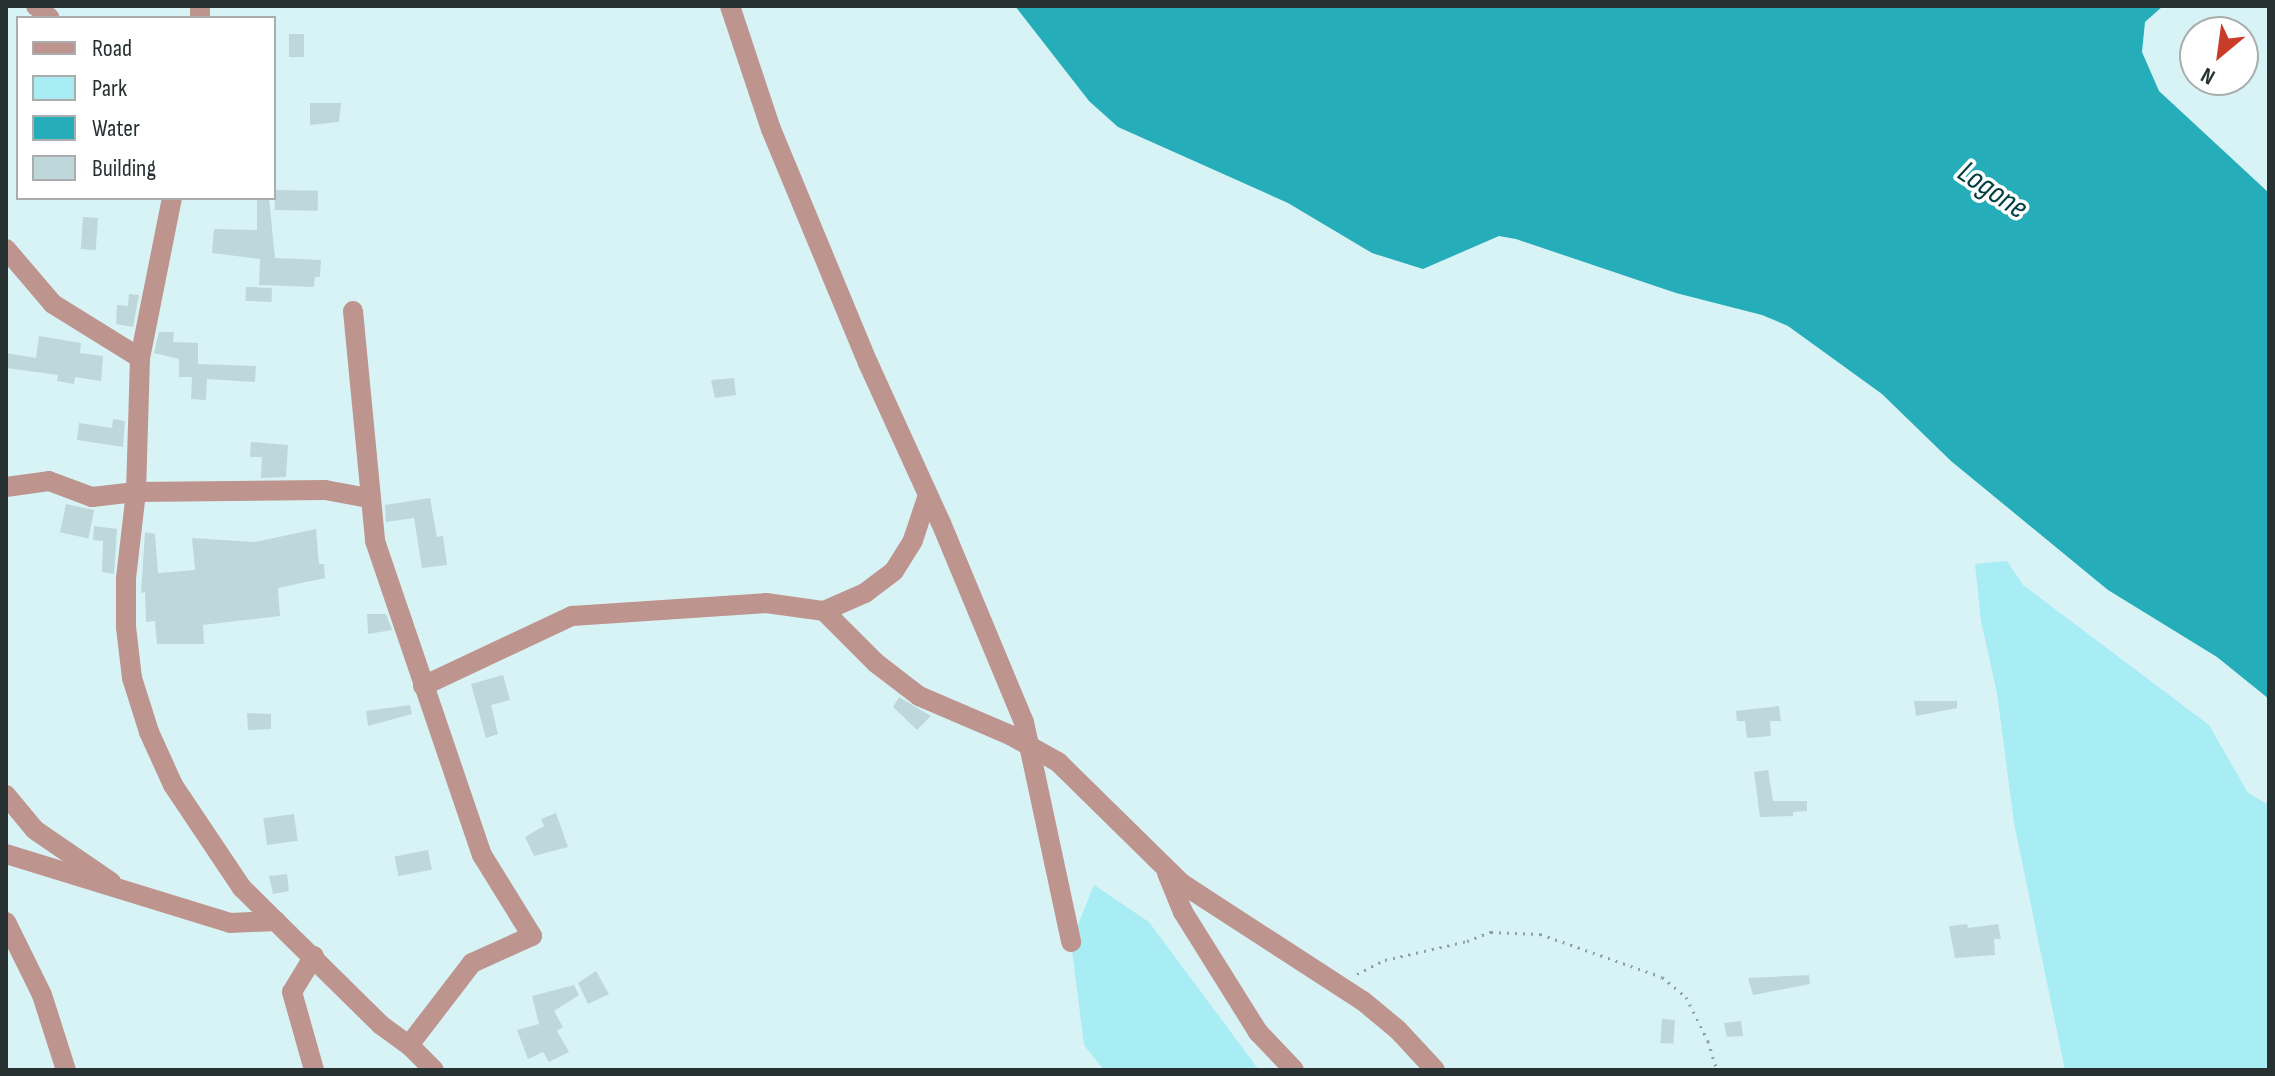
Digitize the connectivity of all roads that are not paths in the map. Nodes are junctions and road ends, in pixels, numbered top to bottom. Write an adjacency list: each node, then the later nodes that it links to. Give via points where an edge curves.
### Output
1 (730, 6): 8 (street, via 771,129)
2 (172, 200): 5 (street)
3 (6, 249): 5 (street, via 53,304)
4 (353, 311): 9 (street)
5 (140, 358): 7 (street)
6 (6, 487): 7 (street, via 49,481 83,496)
7 (136, 492): 9 (street, via 325,490); 17 (street, via 126,627 132,678 149,732 173,785 242,888)
8 (928, 495): 10 (street, via 913,540 894,571 865,593); 12 (street)
9 (368, 498): 11 (street, via 375,541)
10 (824, 611): 11 (street, via 766,603 572,616); 12 (street, via 876,663 919,696)
11 (423, 686): 21 (street, via 482,855 532,936 472,963)
12 (1029, 744): 15 (street, via 1071,773); 19 (street)
13 (6, 795): 16 (street, via 35,830)
14 (6, 854): 16 (street)
15 (1165, 870): 25 (street, via 1183,912 1258,1032); 26 (street, via 1398,1030)
16 (120, 889): 17 (street, via 230,923)
17 (276, 921): 20 (street)
18 (6, 922): 22 (street, via 42,995)
19 (1071, 942)
20 (314, 956): 21 (street, via 381,1025); 23 (street, via 292,992)
21 (409, 1045): 24 (street)
22 (66, 1070)
23 (314, 1070)
24 (434, 1070)
25 (1294, 1070)
26 (1435, 1070)

